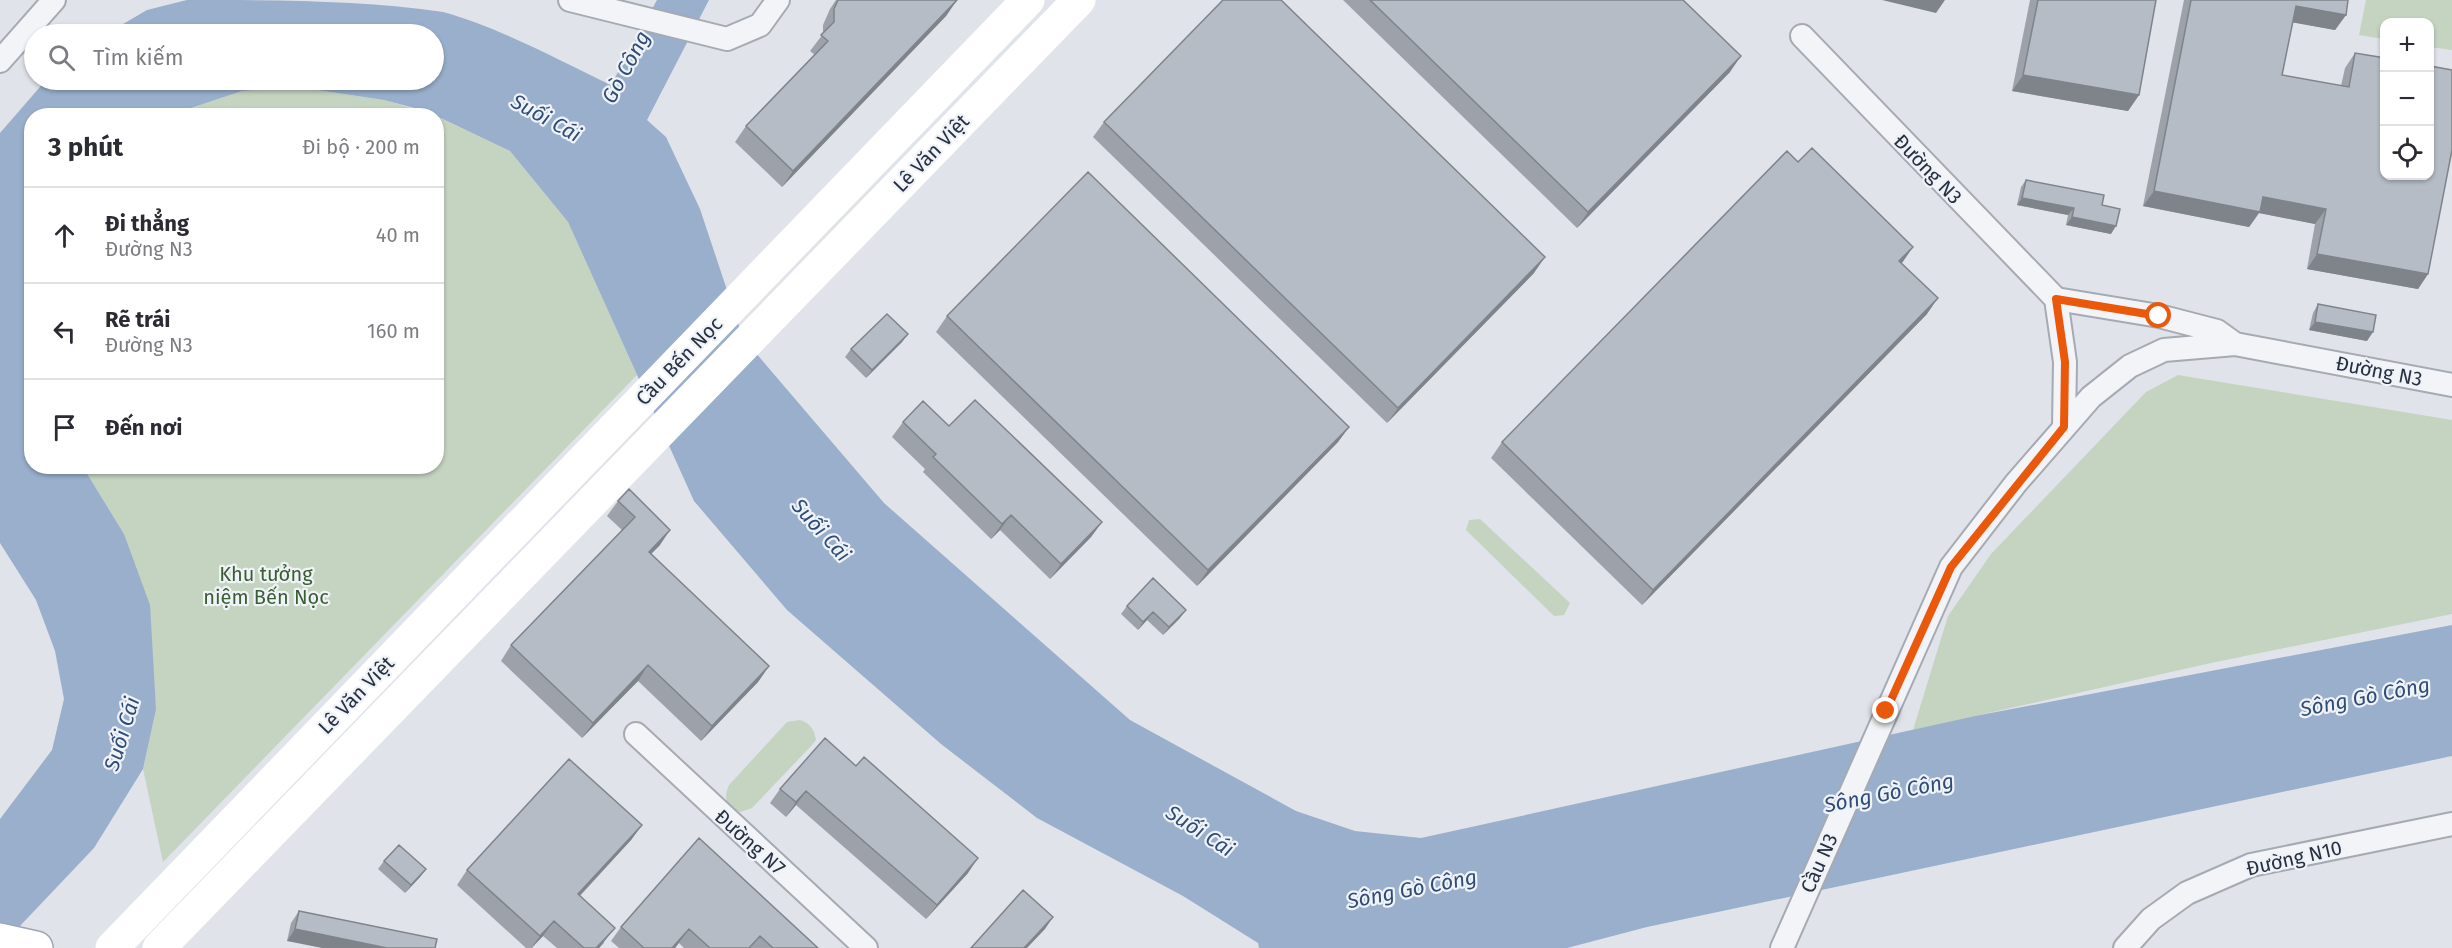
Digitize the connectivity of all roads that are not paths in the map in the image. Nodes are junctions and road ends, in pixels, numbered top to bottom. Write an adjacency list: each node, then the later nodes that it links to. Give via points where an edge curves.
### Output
1 (54, 0): 6 (street)
2 (570, 0): 3 (street, via 727,39 760,25)
3 (778, 0)
4 (1028, 0): 10 (main road, Lê Văn Việt)
5 (1079, 0): 12 (main road, Lê Văn Việt)
6 (33, 24)
7 (24, 34): 9 (street)
8 (1802, 36): 11 (street, Đường N3)
9 (0, 61)
10 (757, 280): 16 (main road, Cầu Bến Nọc)
11 (2056, 299): 13 (street, Đường N3, via 2159,316 2217,332); 15 (street, via 2065,362)
12 (784, 306): 17 (main road, Cầu Bến Nọc)
13 (2235, 344): 14 (street, Đường N3); 15 (street, Đường N3, via 2164,350 2130,366 2091,397)
14 (2452, 385)
15 (2064, 427): 20 (street, Đường N3, via 1951,567)
16 (601, 441): 18 (main road, Lê Văn Việt)
17 (627, 466): 19 (main road, Lê Văn Việt)
18 (476, 571): 19 (main road); 25 (main road, Lê Văn Việt)
19 (501, 596): 26 (main road, Lê Văn Việt)
20 (1886, 711): 28 (street, Cầu N3)
21 (636, 734): 27 (street, Đường N7)
22 (2452, 824): 29 (street, Đường N10, via 2251,865 2187,893 2151,920)
23 (0, 940): 24 (main road)
24 (36, 948)
25 (112, 948)
26 (159, 948)
27 (866, 948)
28 (1782, 948)
29 (2125, 948)

